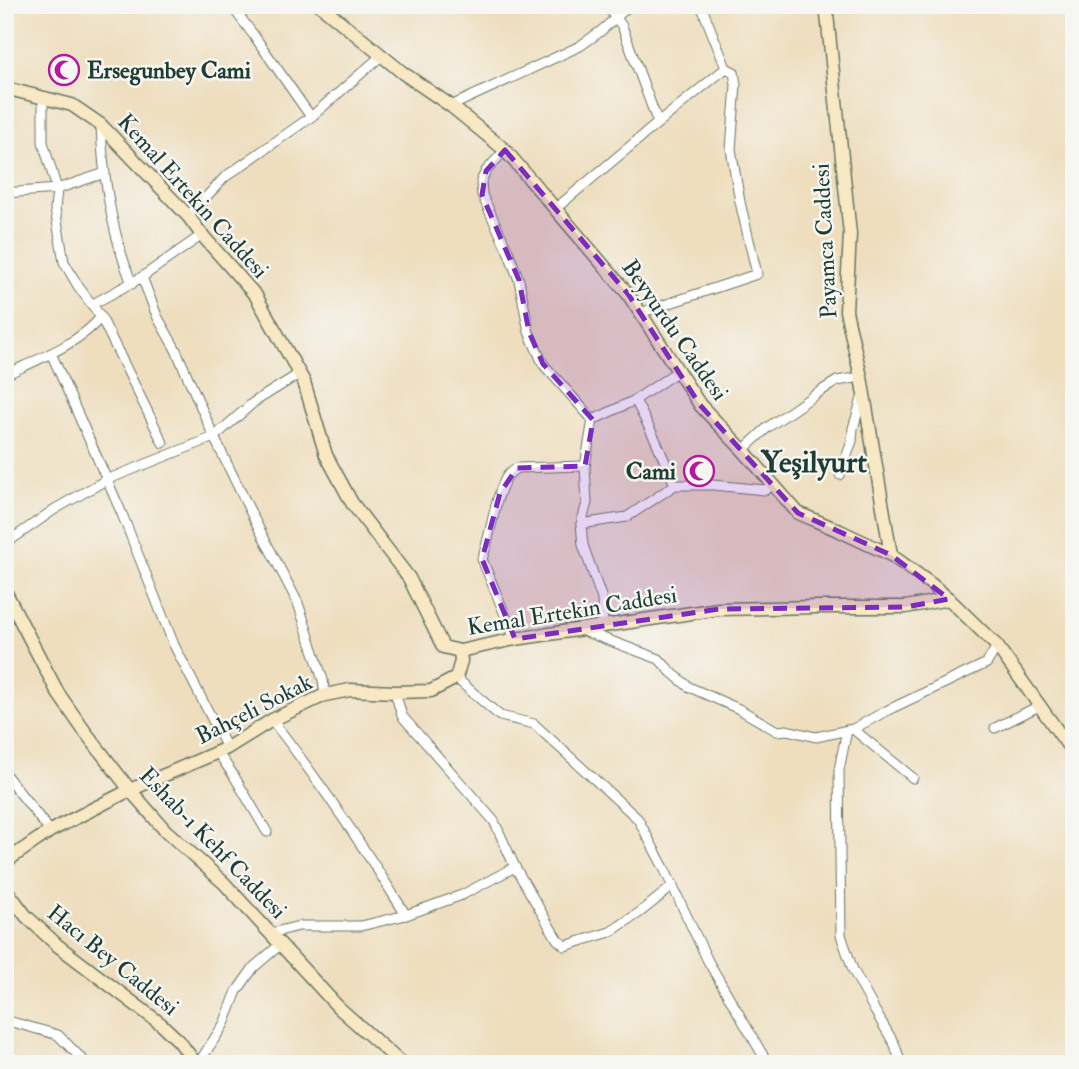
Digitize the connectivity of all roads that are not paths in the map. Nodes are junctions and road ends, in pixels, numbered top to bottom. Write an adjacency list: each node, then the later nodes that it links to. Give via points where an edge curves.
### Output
1 (231, 5): 13 (street)
2 (320, 5): 8 (street, Beyyurdu Caddesi)
3 (606, 5): 7 (street)
4 (630, 5): 7 (street)
5 (701, 5): 9 (street)
6 (826, 5): 32 (street, Payamca Caddesi, via 850,234 846,312)
7 (617, 17): 12 (street, via 580,46); 14 (street)
8 (381, 57): 12 (street, Beyyurdu Caddesi); 13 (street)
9 (726, 68): 14 (street); 26 (street, via 734,72 736,85 731,149 757,274)
10 (5, 88): 11 (street, Kemal Ertekin Caddesi)
11 (43, 98): 15 (street, Kemal Ertekin Caddesi, via 72,105); 18 (street, via 43,142)
12 (451, 106): 16 (street, Beyyurdu Caddesi)
13 (311, 117): 21 (street, via 225,177)
14 (658, 123): 20 (street)
15 (102, 125): 17 (street); 21 (street, Kemal Ertekin Caddesi)
16 (505, 150): 20 (street, Beyyurdu Caddesi); 35 (street, via 486,171 482,195 516,271 529,332 543,365)
17 (105, 173): 18 (street); 24 (street, via 122,261)
18 (57, 190): 19 (street); 25 (street, via 55,209 64,262)
19 (5, 193)
20 (555, 209): 26 (street, Beyyurdu Caddesi)
21 (188, 216): 22 (street, Kemal Ertekin Caddesi)
22 (202, 235): 23 (street); 30 (street, Kemal Ertekin Caddesi, via 256,296)
23 (142, 277): 24 (street); 36 (street)
24 (132, 284): 25 (street)
25 (93, 304): 27 (street)
26 (640, 313): 29 (street, Beyyurdu Caddesi)
27 (102, 317): 28 (street); 37 (street)
28 (51, 353): 31 (street); 41 (street)
29 (678, 372): 34 (street); 38 (street, Beyyurdu Caddesi, via 700,405)
30 (299, 374): 36 (street, via 254,402); 53 (street, Kemal Ertekin Caddesi, via 326,455 352,503 409,578 443,647)
31 (5, 375)
32 (861, 377): 33 (street, Payamca Caddesi); 38 (street, via 826,387)
33 (864, 394): 40 (street); 46 (street, Payamca Caddesi)
34 (635, 400): 35 (street); 42 (street)
35 (593, 419): 39 (street)
36 (214, 437): 41 (street); 56 (street, via 298,603)
37 (163, 443)
38 (743, 450): 43 (street, Beyyurdu Caddesi)
39 (586, 466): 44 (street, via 587,503); 51 (street, via 517,468 500,494 482,559)
40 (840, 475)
41 (106, 480): 45 (street); 61 (street)
42 (675, 485): 43 (street, via 765,490); 44 (street, via 627,517)
43 (772, 485): 46 (street, Beyyurdu Caddesi, via 798,513)
44 (580, 524): 49 (street, via 602,599)
45 (5, 544)
46 (891, 555): 48 (street, Beyyurdu Caddesi)
47 (6, 594): 65 (street, Eshab-ı Kehf Caddesi, via 58,693)
48 (949, 599): 49 (street, Kemal Ertekin Caddesi, via 906,607 719,609); 52 (street)
49 (603, 627): 50 (street, Kemal Ertekin Caddesi)
50 (581, 630): 51 (street, Kemal Ertekin Caddesi); 60 (street, via 659,659 689,687 777,731 816,737)
51 (515, 639): 53 (street, Kemal Ertekin Caddesi)
52 (997, 646): 57 (street); 60 (street, via 987,663)
53 (460, 651): 54 (street)
54 (456, 678): 55 (street, Bahçeli Sokak, via 431,691); 70 (street, via 500,716 534,724 638,819)
55 (395, 692): 56 (street, Bahçeli Sokak, via 350,690); 69 (street, via 402,716 494,821)
56 (325, 695): 58 (street, Bahçeli Sokak)
57 (1039, 706): 59 (street); 62 (street)
58 (272, 720): 61 (street, Bahçeli Sokak); 72 (street, via 365,848)
59 (995, 728)
60 (850, 729): 64 (street); 80 (street, via 839,770 841,935 853,970)
61 (223, 751): 65 (street, Bahçeli Sokak); 67 (street)
62 (1074, 754)
63 (5, 774): 66 (street)
64 (913, 778)
65 (130, 790): 66 (street, Bahçeli Sokak); 73 (street, Eshab-ı Kehf Caddesi, via 164,830)
66 (50, 831): 68 (street, Bahçeli Sokak)
67 (267, 832)
68 (5, 862)
69 (515, 867): 70 (street, via 565,946 610,932); 72 (street, via 462,895)
70 (673, 886): 79 (street, via 708,961)
71 (5, 887): 77 (street, Hacı Bey Caddesi, via 26,916 57,945 161,1024)
72 (406, 915): 73 (street, via 361,926 299,926)
73 (271, 933): 74 (street, Eshab-ı Kehf Caddesi)
74 (281, 944): 77 (street, via 254,967); 78 (street, Eshab-ı Kehf Caddesi, via 338,1007)
75 (5, 1020): 76 (street, via 58,1035)
76 (88, 1064)
77 (197, 1064)
78 (402, 1064)
79 (768, 1064)
80 (901, 1064)

